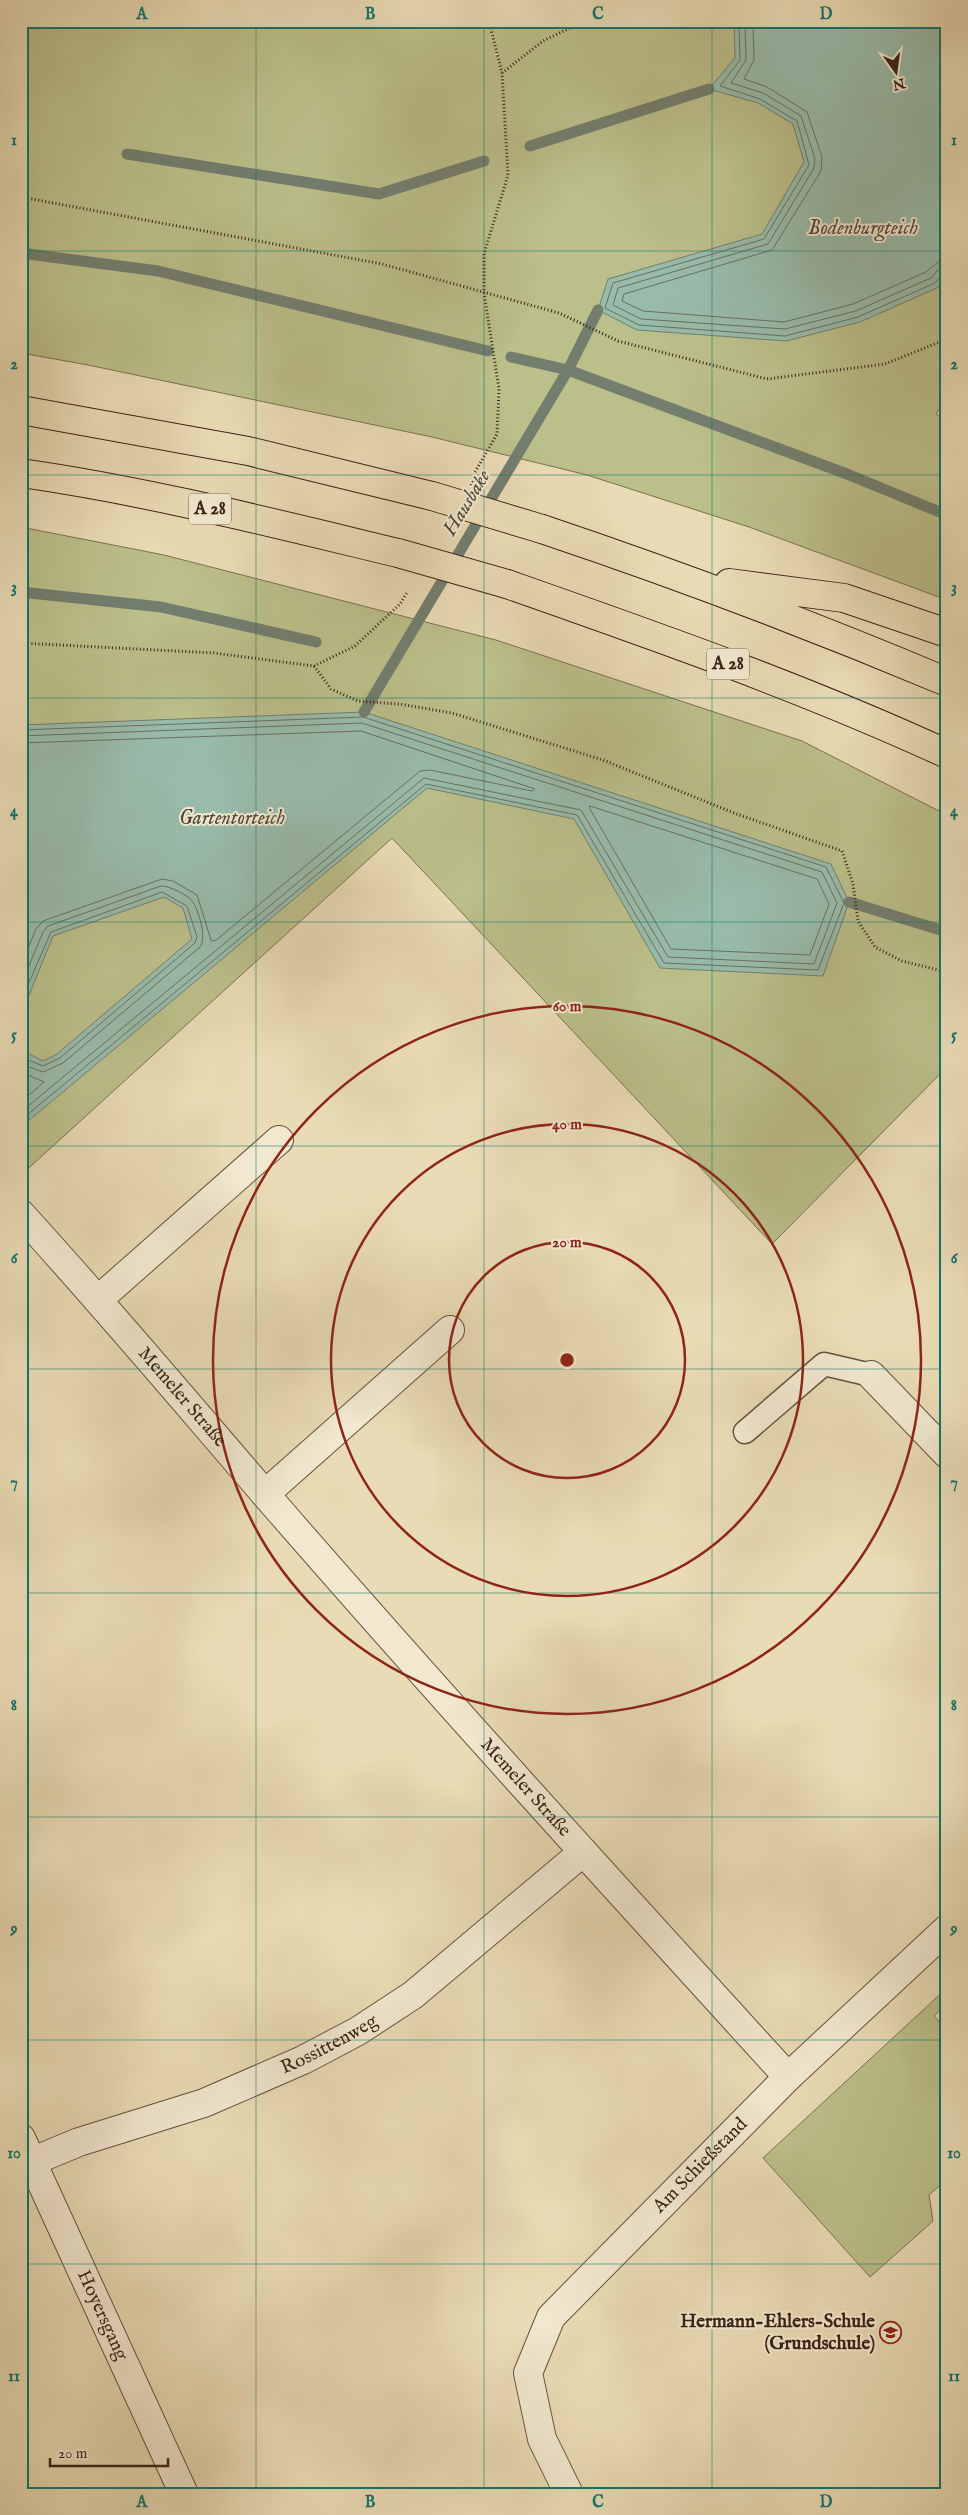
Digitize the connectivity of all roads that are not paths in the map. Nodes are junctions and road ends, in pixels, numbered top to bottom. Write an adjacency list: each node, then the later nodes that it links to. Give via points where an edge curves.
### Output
1 (21, 410): 3 (highway, bridge, via 248,451 432,496)
2 (21, 473): 6 (highway, A 28, bridge, via 225,512 398,553 507,584 667,640 809,695)
3 (686, 578): 4 (highway, via 844,598); 5 (highway)
4 (947, 634)
5 (947, 682)
6 (946, 754)
7 (279, 1140): 9 (street)
8 (21, 1214): 9 (street, Memeler Straße)
9 (99, 1299): 14 (street, Memeler Straße)
10 (450, 1330): 14 (street)
11 (871, 1374): 12 (lane, via 824,1364); 13 (street)
12 (745, 1432)
13 (947, 1454)
14 (266, 1494): 15 (street, Memeler Straße)
15 (584, 1852): 17 (street, Memeler Straße); 18 (street, Rossittenweg, via 413,1995 358,2031 303,2060 204,2103 79,2142)
16 (947, 1929): 17 (street, Am Schießstand)
17 (788, 2077): 20 (street, Am Schießstand, via 551,2317 528,2373 542,2439)
18 (25, 2155): 19 (street, Hoyersgang)
19 (184, 2494)
20 (569, 2494)

